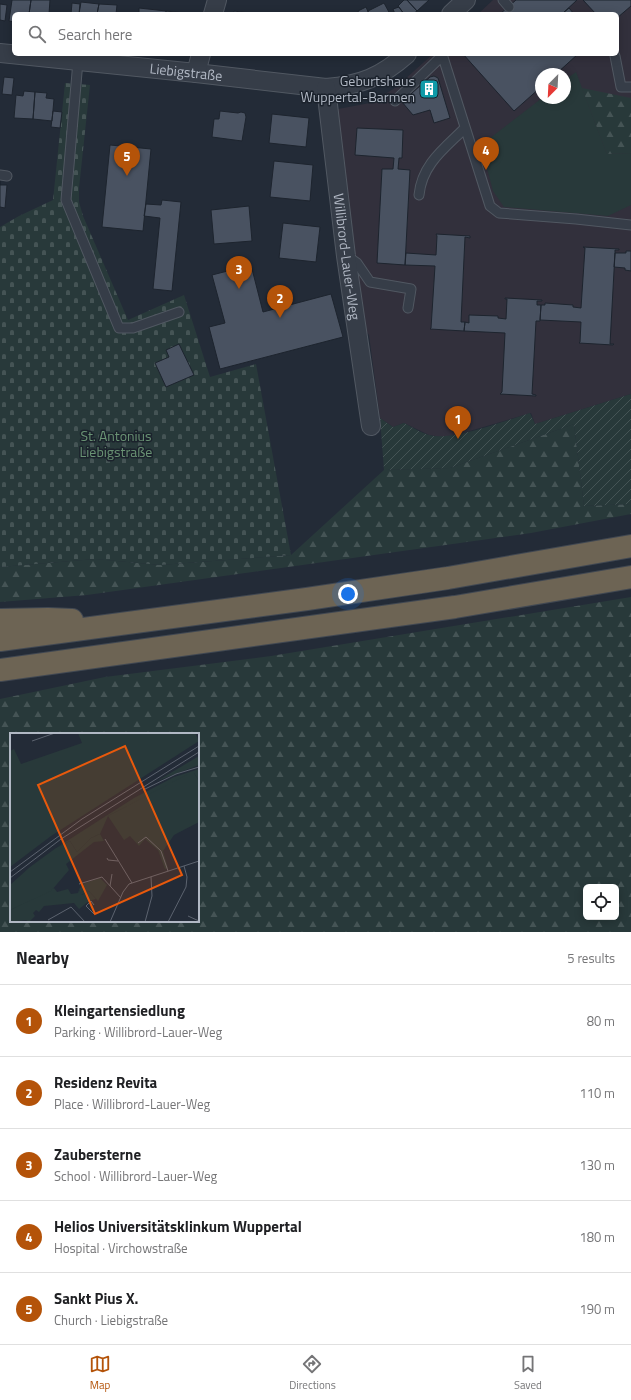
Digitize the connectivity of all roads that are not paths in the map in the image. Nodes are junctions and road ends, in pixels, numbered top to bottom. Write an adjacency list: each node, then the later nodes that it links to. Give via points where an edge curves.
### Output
1 (217, 0): 3 (street)
2 (466, 0): 4 (street)
3 (214, 12)
4 (453, 12)
5 (0, 53): 6 (street, Liebigstraße)
6 (12, 54)
7 (29, 56): 13 (street, Liebigstraße)
8 (200, 56): 14 (street)
9 (404, 56): 16 (street, Liebigstraße, via 372,79)
10 (442, 56): 17 (lane)
11 (443, 56): 18 (lane)
12 (616, 56): 15 (lane, via 621,87)
13 (78, 61): 14 (street, Liebigstraße); 23 (lane, via 66,200 119,328 133,328)
14 (196, 73): 16 (street, Liebigstraße)
15 (631, 87)
16 (326, 88): 21 (street, Willibrord-Lauer-Weg)
17 (395, 101)
18 (465, 128): 19 (lane, via 432,160 420,184); 20 (lane, via 490,206 499,213)
19 (419, 195)
20 (631, 224)
21 (346, 256): 22 (lane, via 357,263 370,282 411,289); 24 (street, Willibrord-Lauer-Weg)
22 (408, 308)
23 (179, 312)
24 (371, 426)
25 (631, 546): 28 (highway, via 448,578)
26 (631, 577): 30 (highway, via 447,608)
27 (0, 620): 28 (highway, via 48,619)
28 (123, 623): 29 (highway)
29 (0, 640)
30 (0, 670)

